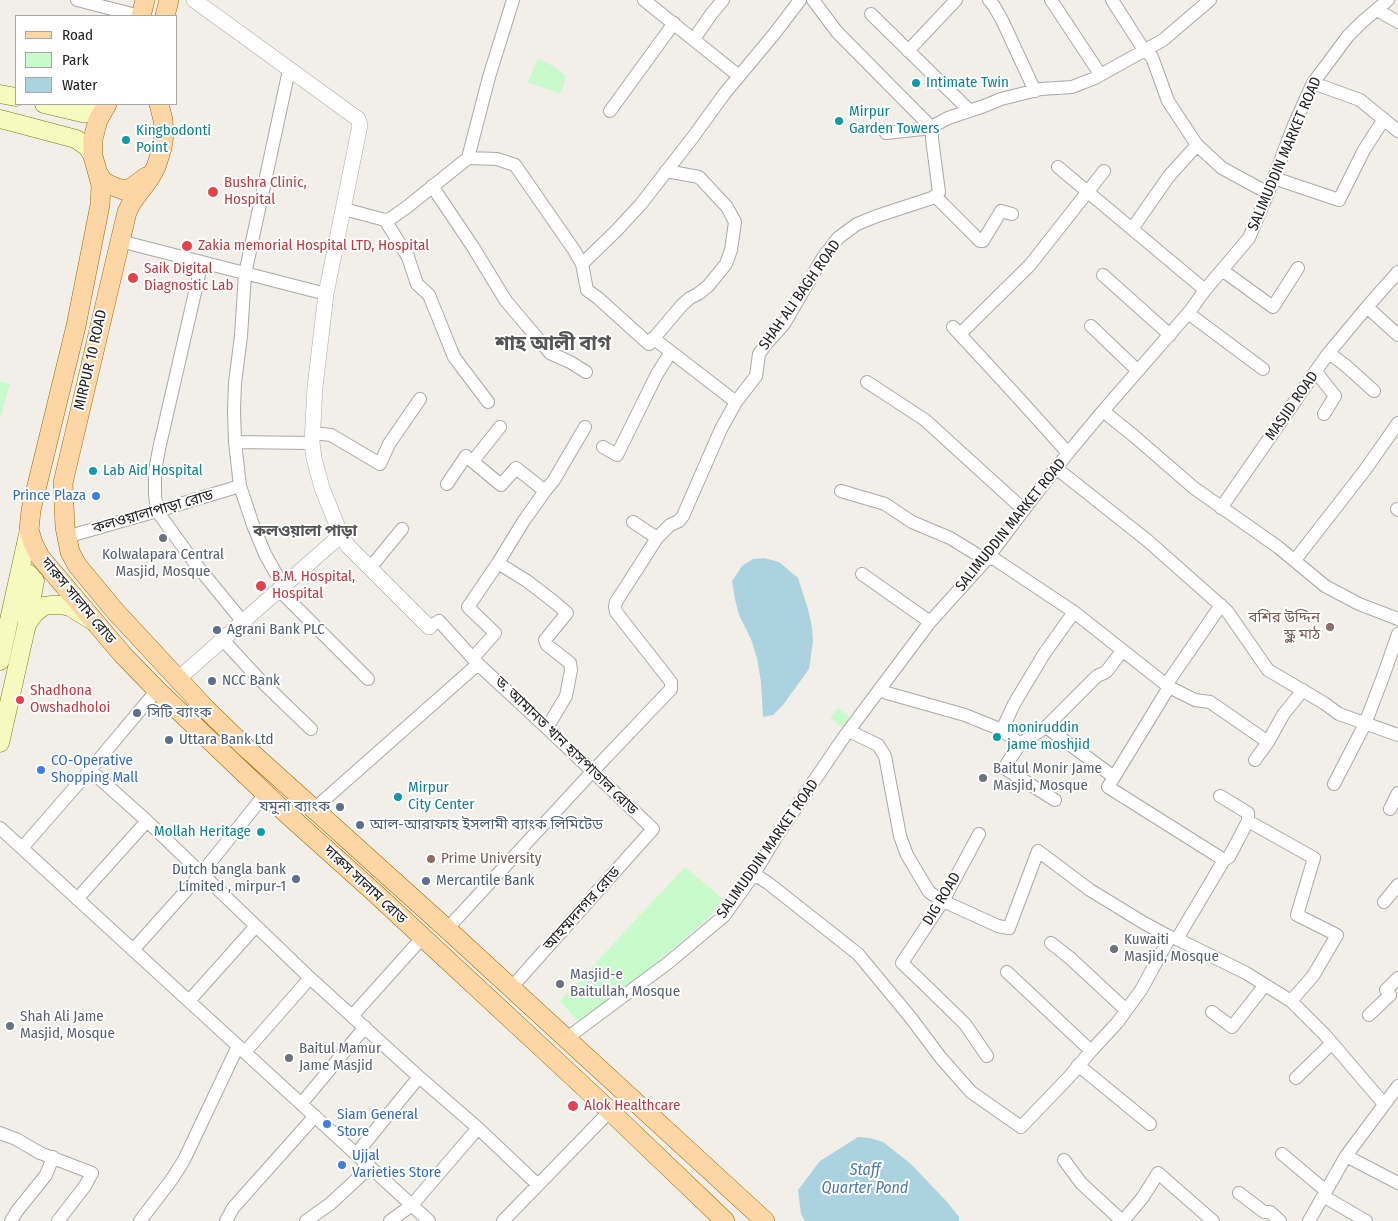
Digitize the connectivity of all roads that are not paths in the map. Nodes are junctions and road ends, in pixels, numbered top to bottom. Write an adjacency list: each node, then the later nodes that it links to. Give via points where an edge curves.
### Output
1 (77, 0): 18 (street)
2 (145, 0): 19 (main road)
3 (169, 0): 20 (main road)
4 (194, 0): 26 (street)
5 (513, 0): 44 (street, via 488,77)
6 (723, 0): 23 (street)
7 (800, 0): 28 (street)
8 (813, 0): 40 (street, via 837,32)
9 (956, 0): 24 (street)
10 (989, 0): 30 (street, via 1002,20)
11 (1052, 0): 27 (street)
12 (1112, 0): 25 (street)
13 (1210, 0): 25 (street)
14 (1388, 0): 16 (street, SALIMUDDIN MARKET ROAD)
15 (650, 2): 22 (street)
16 (1376, 10): 21 (street); 29 (street, SALIMUDDIN MARKET ROAD, via 1348,36)
17 (871, 14): 24 (street)
18 (137, 15)
19 (141, 15)
20 (165, 15)
21 (1398, 22)
22 (674, 23): 23 (street); 36 (street)
23 (694, 39): 28 (street)
24 (908, 51): 37 (street)
25 (1150, 51): 27 (street); 43 (street, via 1168,101)
26 (289, 70): 55 (street, via 358,119 360,124); 65 (street)
27 (1100, 74): 30 (street, via 1072,87)
28 (739, 76): 48 (street)
29 (1313, 83): 39 (street, via 1360,100); 50 (street, SALIMUDDIN MARKET ROAD)
30 (1035, 91): 37 (street)
31 (0, 94): 32 (main road)
32 (15, 97)
33 (48, 105): 35 (main road, via 82,113)
34 (159, 105): 45 (main road, via 164,135)
35 (105, 107): 47 (main road, MIRPUR 10 ROAD, via 94,130)
36 (610, 111)
37 (970, 111): 40 (street, via 948,118)
38 (0, 119): 47 (main road, via 76,139 87,147)
39 (1384, 119): 41 (street); 50 (street, via 1338,200)
40 (932, 128): 42 (street); 54 (street, via 939,183 939,192)
41 (1398, 132)
42 (886, 133)
43 (1197, 145): 53 (street, via 1222,168); 58 (street, via 1169,176)
44 (468, 158): 51 (street); 61 (street, via 497,159 515,165)
45 (156, 167): 47 (main road, via 140,183 123,190 103,180); 59 (main road, MIRPUR 10 ROAD, via 132,202)
46 (1058, 167): 52 (street)
47 (97, 171): 106 (main road, MIRPUR 10 ROAD, via 100,205)
48 (666, 171): 61 (street, via 629,217); 74 (street, via 699,177 727,207 735,222 732,250 726,264 708,286 682,305)
49 (1104, 171): 52 (street)
50 (1274, 178): 53 (street, SALIMUDDIN MARKET ROAD)
51 (432, 186): 57 (street, via 394,217); 79 (street, via 506,301 550,353)
52 (1088, 192): 58 (street); 94 (street, via 1030,264 957,331)
53 (1268, 193): 63 (street, SALIMUDDIN MARKET ROAD, via 1249,238)
54 (935, 196): 56 (street, via 980,241 1002,211); 85 (street, SHAH ALI BAGH ROAD, via 856,224 838,238 784,324 759,354 756,376)
55 (344, 209): 57 (street); 68 (street)
56 (1012, 214)
57 (385, 220): 84 (street, via 408,258 417,284 429,295 454,357)
58 (1132, 229): 67 (street)
59 (120, 241): 60 (street); 108 (main road, MIRPUR 10 ROAD, via 64,483)
60 (202, 262): 65 (street); 103 (street, via 158,449)
61 (582, 264): 74 (street, via 587,290 648,344)
62 (1298, 268): 63 (street, via 1273,307)
63 (1222, 270): 67 (street, SALIMUDDIN MARKET ROAD)
64 (1398, 272): 69 (street, MASJID ROAD)
65 (246, 274): 68 (street); 92 (street, via 235,383)
66 (1103, 275): 72 (street)
67 (1206, 290): 70 (street, SALIMUDDIN MARKET ROAD)
68 (326, 294): 91 (street)
69 (1367, 307): 73 (street); 76 (street, MASJID ROAD)
70 (1188, 313): 72 (street, SALIMUDDIN MARKET ROAD); 77 (street)
71 (1091, 326): 78 (street)
72 (1170, 334): 78 (street, SALIMUDDIN MARKET ROAD)
73 (1398, 335)
74 (653, 338): 75 (street)
75 (671, 352): 85 (street); 93 (street, via 617,455)
76 (1329, 353): 80 (street, MASJID ROAD); 82 (street)
77 (1262, 370)
78 (1138, 371): 86 (street, SALIMUDDIN MARKET ROAD)
79 (586, 372)
80 (1316, 372): 87 (street, via 1335,396); 101 (street, MASJID ROAD)
81 (867, 382): 102 (street, via 925,420)
82 (1374, 392)
83 (420, 399): 91 (street, via 389,444 380,464 331,435)
84 (488, 402)
85 (736, 402): 109 (street, SHAH ALI BAGH ROAD, via 683,516)
86 (1103, 411): 94 (street, SALIMUDDIN MARKET ROAD); 101 (street)
87 (1324, 414)
88 (1398, 424): 111 (street)
89 (500, 427): 95 (street)
90 (585, 427): 99 (street)
91 (312, 438): 92 (street); 107 (street, via 322,488)
92 (235, 442): 98 (street)
93 (603, 447)
94 (1068, 453): 96 (street, SALIMUDDIN MARKET ROAD)
95 (473, 461): 97 (street, via 466,456); 99 (street, via 501,485 516,468)
96 (1056, 468): 102 (street, SALIMUDDIN MARKET ROAD); 117 (street, via 1148,541)
97 (447, 484)
98 (240, 486): 103 (street, কলওয়ালাপাড়া রোড); 116 (street)
99 (545, 491): 112 (street)
100 (841, 491): 110 (street, via 885,504 912,522 950,538)
101 (1221, 508): 111 (street)
102 (1024, 510): 110 (street, SALIMUDDIN MARKET ROAD)
103 (157, 511): 108 (street, কলওয়ালাপাড়া রোড); 120 (street)
104 (633, 522): 109 (street)
105 (402, 529): 113 (street)
106 (29, 530): 115 (main road); 123 (main road, দারুস সালাম রোড, via 40,557)
107 (341, 535): 113 (street); 116 (street)
108 (66, 537): 130 (main road, দারুস সালাম রোড, via 78,565 115,611)
109 (657, 538): 148 (street, SHAH ALI BAGH ROAD, via 615,607 618,616 671,682 671,689)
110 (986, 560): 118 (street, via 993,558); 121 (street, SALIMUDDIN MARKET ROAD)
111 (1294, 560): 119 (street, via 1325,586)
112 (498, 563): 129 (street, via 468,607 495,633); 138 (street, via 567,613 545,640 570,663 572,670 566,696)
113 (370, 568): 124 (street)
114 (862, 574): 121 (street)
115 (19, 577): 122 (main road, via 29,574 35,581); 128 (main road)
116 (281, 588): 120 (street); 131 (street)
117 (1221, 605): 132 (street); 135 (street, via 1268,670)
118 (1074, 612): 127 (street); 141 (street, via 1044,654)
119 (1398, 619)
120 (243, 622): 126 (street)
121 (930, 622): 134 (street, SALIMUDDIN MARKET ROAD)
122 (26, 624): 123 (main road, via 44,606 52,604 70,608); 144 (main road)
123 (97, 624): 133 (main road, দারুস সালাম রোড)
124 (429, 627): 129 (street, ড. আমানত খান হাসপাতাল রোড, via 440,621)
125 (1398, 634): 136 (street)
126 (223, 640): 130 (street); 139 (street)
127 (1122, 651): 132 (street); 137 (street, via 1106,672 1097,676)
128 (0, 661)
129 (475, 661): 138 (street, ড. আমানত খান হাসপাতাল রোড); 155 (street)
130 (178, 679): 155 (main road, দারুস সালাম রোড)
131 (368, 680)
132 (1168, 686): 143 (street, via 1194,700 1210,702); 149 (street)
133 (156, 690): 147 (street); 152 (main road, দারুস সালাম রোড)
134 (880, 690): 140 (street, SALIMUDDIN MARKET ROAD); 141 (street, via 965,715)
135 (1303, 690): 136 (street, via 1339,714); 143 (street, via 1283,715)
136 (1365, 724): 142 (street); 150 (street)
137 (1046, 727): 145 (street); 149 (street)
138 (547, 728): 148 (street, ড. আমানত খান হাসপাতাল রোড)
139 (311, 729)
140 (849, 730): 165 (street, SALIMUDDIN MARKET ROAD); 168 (street, via 878,745 885,756 900,836 907,855 929,892)
141 (1002, 730): 145 (street)
142 (1398, 735)
143 (1268, 742): 146 (street)
144 (0, 743)
145 (1020, 744): 154 (street, via 1004,768)
146 (1255, 760)
147 (90, 770): 157 (street); 162 (street)
148 (592, 772): 160 (street, ড. আমানত খান হাসপাতাল রোড); 170 (street, SHAH ALI BAGH ROAD)
149 (1114, 777): 163 (street, via 1108,787)
150 (1334, 784)
151 (1398, 793): 156 (street)
152 (266, 794): 164 (street); 173 (main road, দারুস সালাম রোড)
153 (1220, 796): 158 (street, via 1248,813)
154 (1055, 800)
155 (314, 809): 170 (main road, দারুস সালাম রোড)
156 (1390, 809)
157 (147, 821): 164 (street); 167 (street)
158 (1248, 821): 163 (street, via 1229,857); 183 (street, via 1314,858 1297,915 1337,935 1313,976)
159 (0, 828): 162 (street)
160 (653, 829): 180 (street, আহম্মদনগর রোড)
161 (979, 834): 168 (street, DIG ROAD)
162 (22, 848): 167 (street)
163 (1224, 860): 172 (street)
164 (202, 874): 171 (street); 175 (street)
165 (754, 874): 189 (street, SALIMUDDIN MARKET ROAD, via 724,916 668,963); 194 (street, via 858,954 970,1092 1021,1127)
166 (1398, 885): 169 (street)
167 (77, 899): 175 (street)
168 (943, 901): 172 (street, via 1009,928 1038,851 1090,890); 193 (street, DIG ROAD, via 902,963 965,1024)
169 (1384, 902)
170 (442, 924): 173 (main road); 180 (main road, দারুস সালাম রোড)
171 (256, 926): 177 (street); 182 (street)
172 (1174, 938): 179 (street); 184 (street)
173 (427, 942): 187 (street); 200 (main road, দারুস সালাম রোড)
174 (1051, 942): 184 (street)
175 (133, 950): 182 (street)
176 (1007, 972): 192 (street)
177 (310, 978): 187 (street); 191 (street)
178 (1398, 978): 181 (street, via 1386,990)
179 (1265, 985): 183 (street); 185 (street, via 1232,1026)
180 (511, 988): 189 (main road, দারুস সালাম রোড)
181 (1394, 1000): 186 (street)
182 (189, 1001): 191 (street)
183 (1290, 1002): 190 (street)
184 (1126, 1010): 192 (street)
185 (1212, 1012)
186 (1369, 1014)
187 (353, 1015): 188 (street)
188 (365, 1027): 195 (street); 198 (street)
189 (567, 1038): 225 (main road, দারুস সালাম রোড)
190 (1332, 1043): 196 (street); 199 (street)
191 (241, 1049): 198 (street); 218 (street, via 184,1160)
192 (1091, 1051): 194 (street)
193 (987, 1056)
194 (1078, 1065): 202 (street)
195 (419, 1077): 203 (street); 205 (street)
196 (1296, 1078)
197 (1397, 1089): 199 (street)
198 (301, 1104): 201 (street)
199 (1384, 1104): 207 (street)
200 (610, 1111): 212 (street); 224 (main road, দারুস সালাম রোড)
201 (315, 1116): 205 (street); 219 (street, via 233,1208)
202 (1150, 1124)
203 (478, 1128): 212 (street); 215 (street)
204 (0, 1133): 208 (street)
205 (356, 1154): 210 (street)
206 (1282, 1154): 214 (street)
207 (1346, 1156): 211 (street); 214 (street)
208 (53, 1157): 216 (street, via 46,1175); 217 (street, via 92,1173)
209 (1064, 1160): 226 (street, via 1081,1183)
210 (370, 1167): 215 (street); 220 (street)
211 (1398, 1183)
212 (538, 1185): 223 (street)
213 (1239, 1193): 228 (street)
214 (1324, 1194): 229 (street); 230 (street)
215 (412, 1205): 221 (street); 222 (street)
216 (11, 1221)
217 (58, 1221)
218 (140, 1221)
219 (226, 1221)
220 (306, 1221)
221 (390, 1221)
222 (429, 1221)
223 (502, 1221)
224 (725, 1221)
225 (765, 1221)
226 (1122, 1221): 227 (street, via 1143,1197 1158,1172)
227 (1213, 1221)
228 (1280, 1221)
229 (1309, 1221)
230 (1366, 1221)

